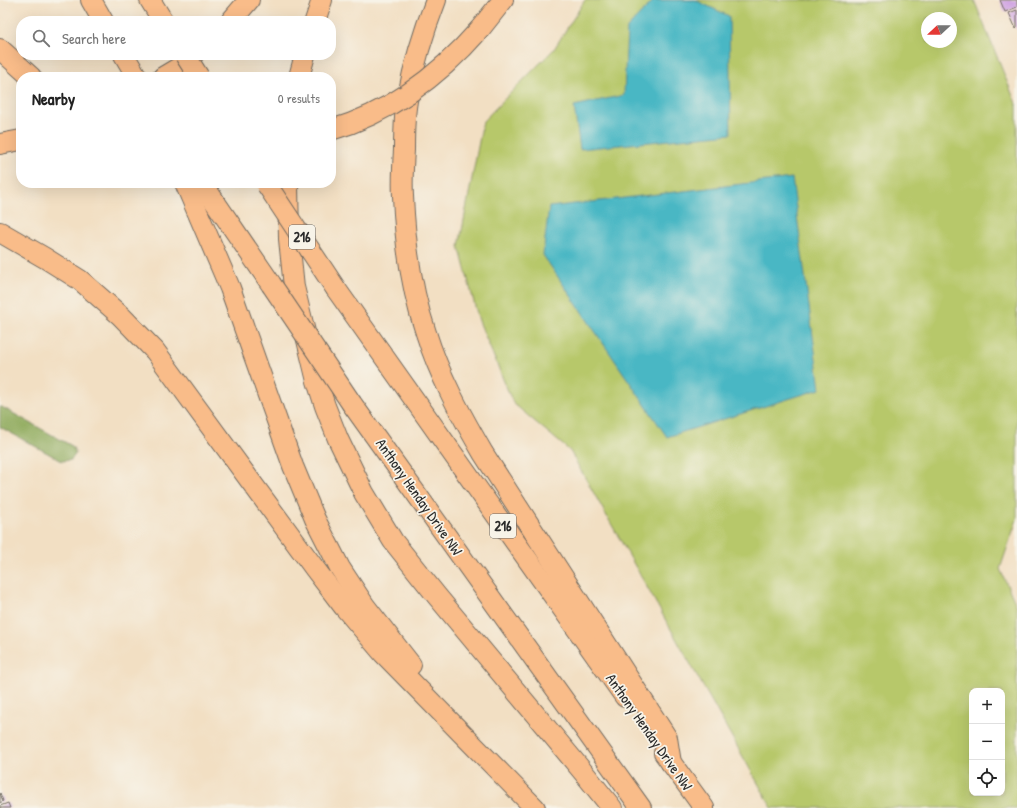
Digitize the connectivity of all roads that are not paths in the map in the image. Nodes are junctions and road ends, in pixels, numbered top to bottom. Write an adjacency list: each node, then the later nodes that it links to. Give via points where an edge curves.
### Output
1 (79, 0): 8 (highway)
2 (91, 0): 9 (highway)
3 (150, 0): 10 (highway)
4 (249, 0): 11 (highway)
5 (322, 0): 12 (highway)
6 (436, 0): 33 (highway, via 423,34 407,97 402,194 415,293 426,334 460,413 667,738)
7 (503, 0): 25 (highway, bridge, via 480,29 423,83 381,109)
8 (88, 16)
9 (100, 16)
10 (160, 16)
11 (235, 16)
12 (317, 16)
13 (0, 49): 19 (highway)
14 (117, 60): 20 (highway)
15 (119, 60): 21 (highway)
16 (187, 60): 22 (highway)
17 (188, 60): 23 (highway, bridge)
18 (304, 60): 24 (highway)
19 (25, 72)
20 (121, 72)
21 (132, 72)
22 (171, 72)
23 (196, 72)
24 (300, 72)
25 (336, 128)
26 (16, 141): 27 (highway)
27 (0, 144)
28 (187, 188): 35 (highway, via 230,288 301,486 340,568 401,654)
29 (205, 188): 37 (highway, Anthony Henday Drive NW, bridge, via 352,404)
30 (269, 188): 33 (highway, Anthony Henday Drive NW / 216, bridge, via 336,289)
31 (288, 188): 36 (highway, via 289,239 294,287 315,374 338,439 364,493 393,541)
32 (0, 232): 34 (highway, via 80,280 121,316 155,351 315,570 383,653)
33 (672, 763): 38 (highway, Anthony Henday Drive NW / 216)
34 (535, 808)
35 (544, 808)
36 (612, 808)
37 (641, 808)
38 (704, 808)

